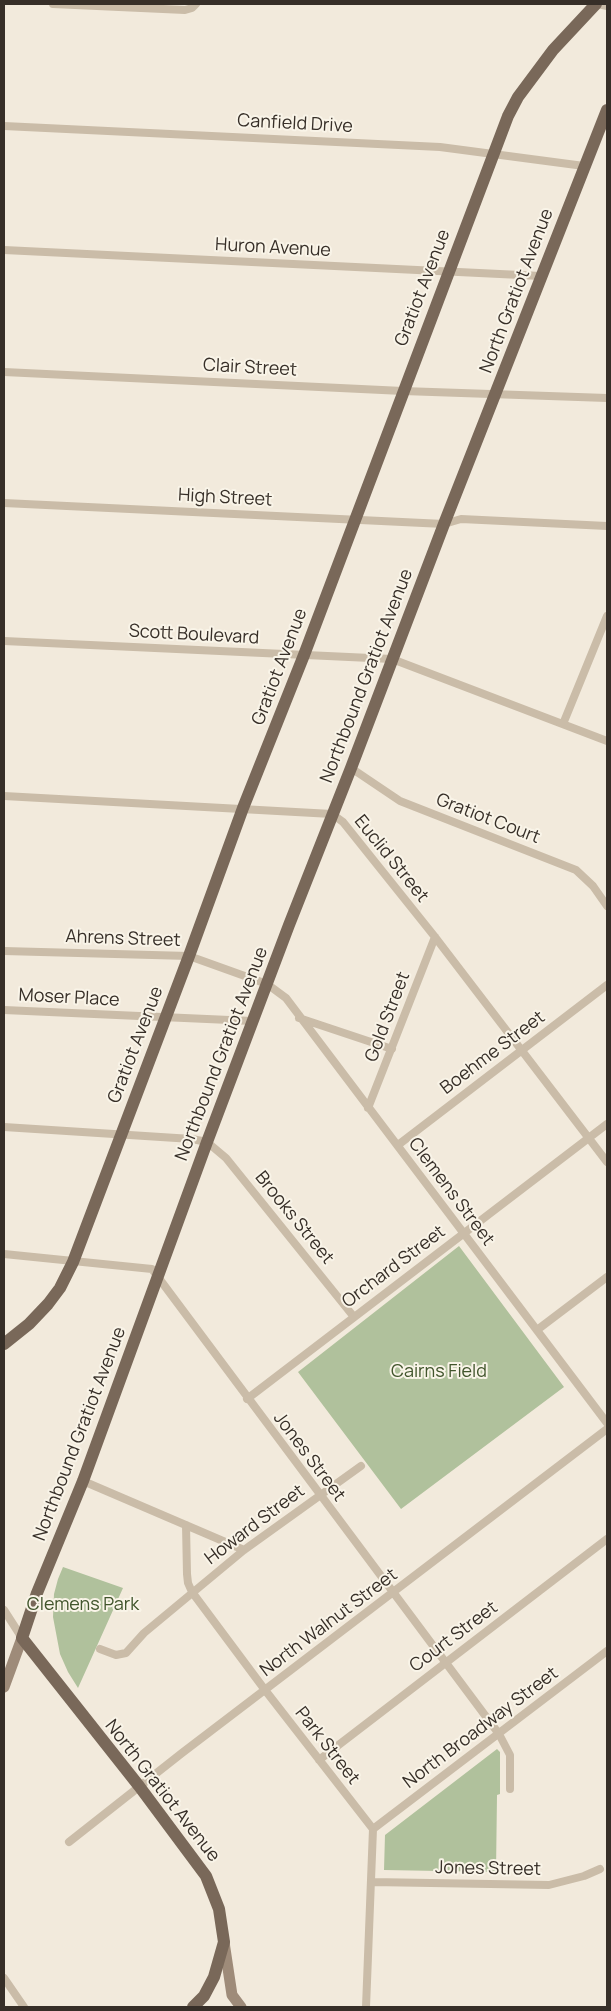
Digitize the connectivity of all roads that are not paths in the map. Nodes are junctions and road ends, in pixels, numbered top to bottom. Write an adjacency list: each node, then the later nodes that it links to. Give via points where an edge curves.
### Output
1 (53, 4): 2 (street, via 185,10)
2 (196, 4)
3 (597, 4): 4 (street); 7 (main road, Gratiot Avenue, via 553,50 518,98)
4 (607, 6)
5 (607, 110): 8 (main road, North Gratiot Avenue)
6 (4, 126): 7 (street, Canfield Drive, via 431,146)
7 (493, 154): 8 (street, Canfield Drive); 10 (main road, Gratiot Avenue)
8 (584, 166): 11 (main road, North Gratiot Avenue)
9 (4, 250): 10 (street, Huron Avenue)
10 (448, 271): 11 (street, Huron Avenue); 13 (main road, Gratiot Avenue)
11 (541, 276): 14 (main road, North Gratiot Avenue)
12 (4, 372): 13 (street, Clair Street)
13 (403, 391): 14 (street, Clair Street); 18 (main road, Gratiot Avenue)
14 (495, 394): 15 (street, Clair Street); 16 (main road, North Gratiot Avenue)
15 (607, 398)
16 (459, 485): 19 (main road, Northbound Gratiot Avenue)
17 (4, 504): 18 (street, High Street)
18 (355, 520): 19 (street, High Street); 23 (main road, Gratiot Avenue)
19 (444, 524): 20 (street, High Street, via 460,520); 24 (main road, Northbound Gratiot Avenue)
20 (607, 526)
21 (607, 616): 25 (street)
22 (4, 641): 23 (street, Scott Boulevard)
23 (304, 654): 24 (street, Scott Boulevard); 29 (main road, Gratiot Avenue)
24 (392, 659): 25 (street, Scott Boulevard); 27 (main road, Northbound Gratiot Avenue)
25 (563, 724): 26 (street, Scott Boulevard)
26 (607, 741)
27 (351, 768): 30 (main road, Northbound Gratiot Avenue); 31 (street, Gratiot Court, via 400,801 576,870)
28 (4, 796): 29 (street, Euclid Street)
29 (243, 808): 30 (street, Euclid Street); 34 (main road, Gratiot Avenue)
30 (332, 814): 32 (street, Euclid Street, via 343,822); 35 (main road, Northbound Gratiot Avenue)
31 (607, 906)
32 (435, 936): 41 (street, Gold Street); 42 (street, Euclid Street)
33 (4, 951): 34 (street, Ahrens Street)
34 (189, 956): 35 (street, Ahrens Street); 38 (main road, Gratiot Avenue)
35 (267, 984): 39 (street, Clemens Street, via 286,998); 40 (main road, Northbound Gratiot Avenue)
36 (607, 985): 42 (street, Boehme Street)
37 (4, 1010): 38 (street, Moser Place)
38 (164, 1018): 40 (street, Moser Place); 46 (main road, Gratiot Avenue)
39 (300, 1018): 41 (street); 43 (street, Clemens Street)
40 (252, 1021): 48 (main road, Northbound Gratiot Avenue)
41 (392, 1049): 43 (street, Gold Street)
42 (522, 1051): 47 (street, Euclid Street); 49 (street, Boehme Street)
43 (368, 1108): 49 (street, Clemens Street)
44 (607, 1124): 47 (street, Orchard Street)
45 (4, 1127): 46 (street)
46 (120, 1134): 48 (street); 53 (main road, Gratiot Avenue)
47 (589, 1138): 50 (street, Euclid Street); 51 (street, Orchard Street)
48 (207, 1142): 54 (main road, Northbound Gratiot Avenue); 56 (street, Brooks Street, via 226,1158)
49 (398, 1146): 51 (street, Clemens Street)
50 (607, 1162)
51 (463, 1234): 56 (street, Orchard Street); 57 (street, Clemens Street)
52 (4, 1254): 53 (street, Jones Street)
53 (73, 1262): 54 (street, Jones Street, via 152,1269); 58 (main road, Gratiot Avenue, via 48,1304)
54 (157, 1277): 59 (street, Jones Street); 63 (main road, Northbound Gratiot Avenue)
55 (607, 1277): 57 (street)
56 (354, 1317): 59 (street, Orchard Street)
57 (537, 1330): 60 (street, Clemens Street)
58 (4, 1344)
59 (247, 1398): 64 (street, Jones Street)
60 (607, 1423)
61 (607, 1428): 69 (street, North Walnut Street)
62 (361, 1466): 64 (street, Howard Street)
63 (83, 1481): 65 (street); 71 (main road, Northbound Gratiot Avenue)
64 (319, 1495): 67 (street, Howard Street); 69 (street, Jones Street)
65 (186, 1525): 67 (street); 68 (street, Park Street, via 187,1574)
66 (607, 1539): 74 (street, Court Street)
67 (244, 1550): 68 (street, Howard Street)
68 (192, 1592): 72 (street, Howard Street, via 126,1653 116,1655); 76 (street, Park Street)
69 (393, 1594): 74 (street, Jones Street); 76 (street, North Walnut Street)
70 (4, 1610): 71 (street)
71 (22, 1638): 75 (street); 79 (main road, North Gratiot Avenue)
72 (100, 1649)
73 (607, 1651): 77 (street, North Broadway Street)
74 (446, 1662): 77 (street, Jones Street); 78 (street, Court Street)
75 (4, 1687)
76 (265, 1690): 78 (street, Park Street); 79 (street, North Walnut Street)
77 (499, 1734): 80 (street, Jones Street, via 510,1755); 81 (street, North Broadway Street)
78 (319, 1760): 81 (street, Park Street)
79 (139, 1786): 82 (street, North Walnut Street); 85 (main road, North Gratiot Avenue, via 206,1876 218,1909)
80 (510, 1788)
81 (374, 1829): 84 (street)
82 (69, 1842)
83 (600, 1869): 84 (street, Jones Street, via 549,1885)
84 (372, 1882): 90 (street)
85 (224, 1942): 88 (main road, North Gratiot Avenue, via 214,1977 204,1996); 89 (street, via 232,1995)
86 (4, 1978): 87 (street)
87 (24, 2007)
88 (193, 2007)
89 (241, 2007)
90 (366, 2007)

